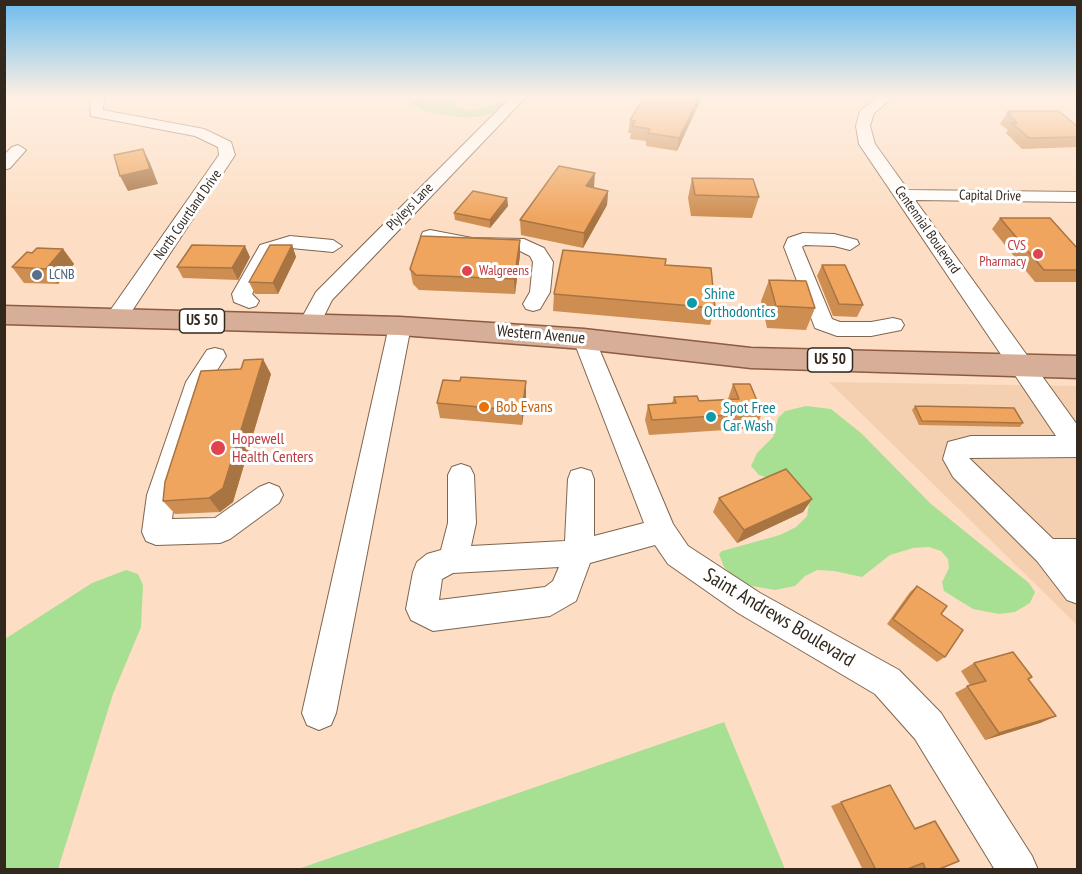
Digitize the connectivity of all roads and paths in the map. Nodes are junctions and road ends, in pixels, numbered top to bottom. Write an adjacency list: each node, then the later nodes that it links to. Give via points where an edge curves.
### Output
1 (211, 138): 14 (street, North Courtland Drive, via 226,145 227,155)
2 (478, 138): 15 (street, Plyleys Lane, via 323,297)
3 (865, 138): 6 (street, Centennial Boulevard)
4 (18, 150): 5 (street)
5 (4, 165)
6 (903, 195): 7 (street, Capital Drive); 20 (street, Centennial Boulevard)
7 (1077, 197)
8 (430, 236): 12 (street, via 472,244 524,245 537,252 543,262 540,292)
9 (850, 244): 16 (street, via 834,240 795,242 795,255 824,323 837,329 871,330)
10 (333, 246): 11 (street, via 297,242 267,249 242,294)
11 (249, 301)
12 (533, 304)
13 (4, 315): 14 (main road, Western Avenue / US 50)
14 (116, 318): 15 (main road, Western Avenue / US 50)
15 (310, 323): 17 (main road, Western Avenue / US 50)
16 (894, 325)
17 (400, 326): 18 (main road, Western Avenue / US 50); 32 (street)
18 (585, 339): 20 (main road, Western Avenue / US 50, via 751,358); 26 (street, Saint Andrews Boulevard)
19 (215, 356): 25 (street, via 198,382 161,495 156,532 220,530)
20 (1021, 366): 21 (main road, Western Avenue / US 50); 22 (street, Centennial Boulevard)
21 (1077, 367)
22 (1077, 447): 27 (street, via 957,448 956,459 962,469)
23 (461, 474): 30 (street, via 462,523)
24 (581, 480): 29 (street)
25 (269, 495)
26 (662, 531): 29 (street); 33 (street, Saint Andrews Boulevard, via 678,555 706,576 887,682 928,726)
27 (1047, 552): 28 (street); 31 (street)
28 (1077, 552)
29 (579, 553): 30 (street); 30 (street, via 565,591 550,601 426,614 422,609 428,572)
30 (453, 560)
31 (1077, 590)
32 (319, 713)
33 (1018, 870)

